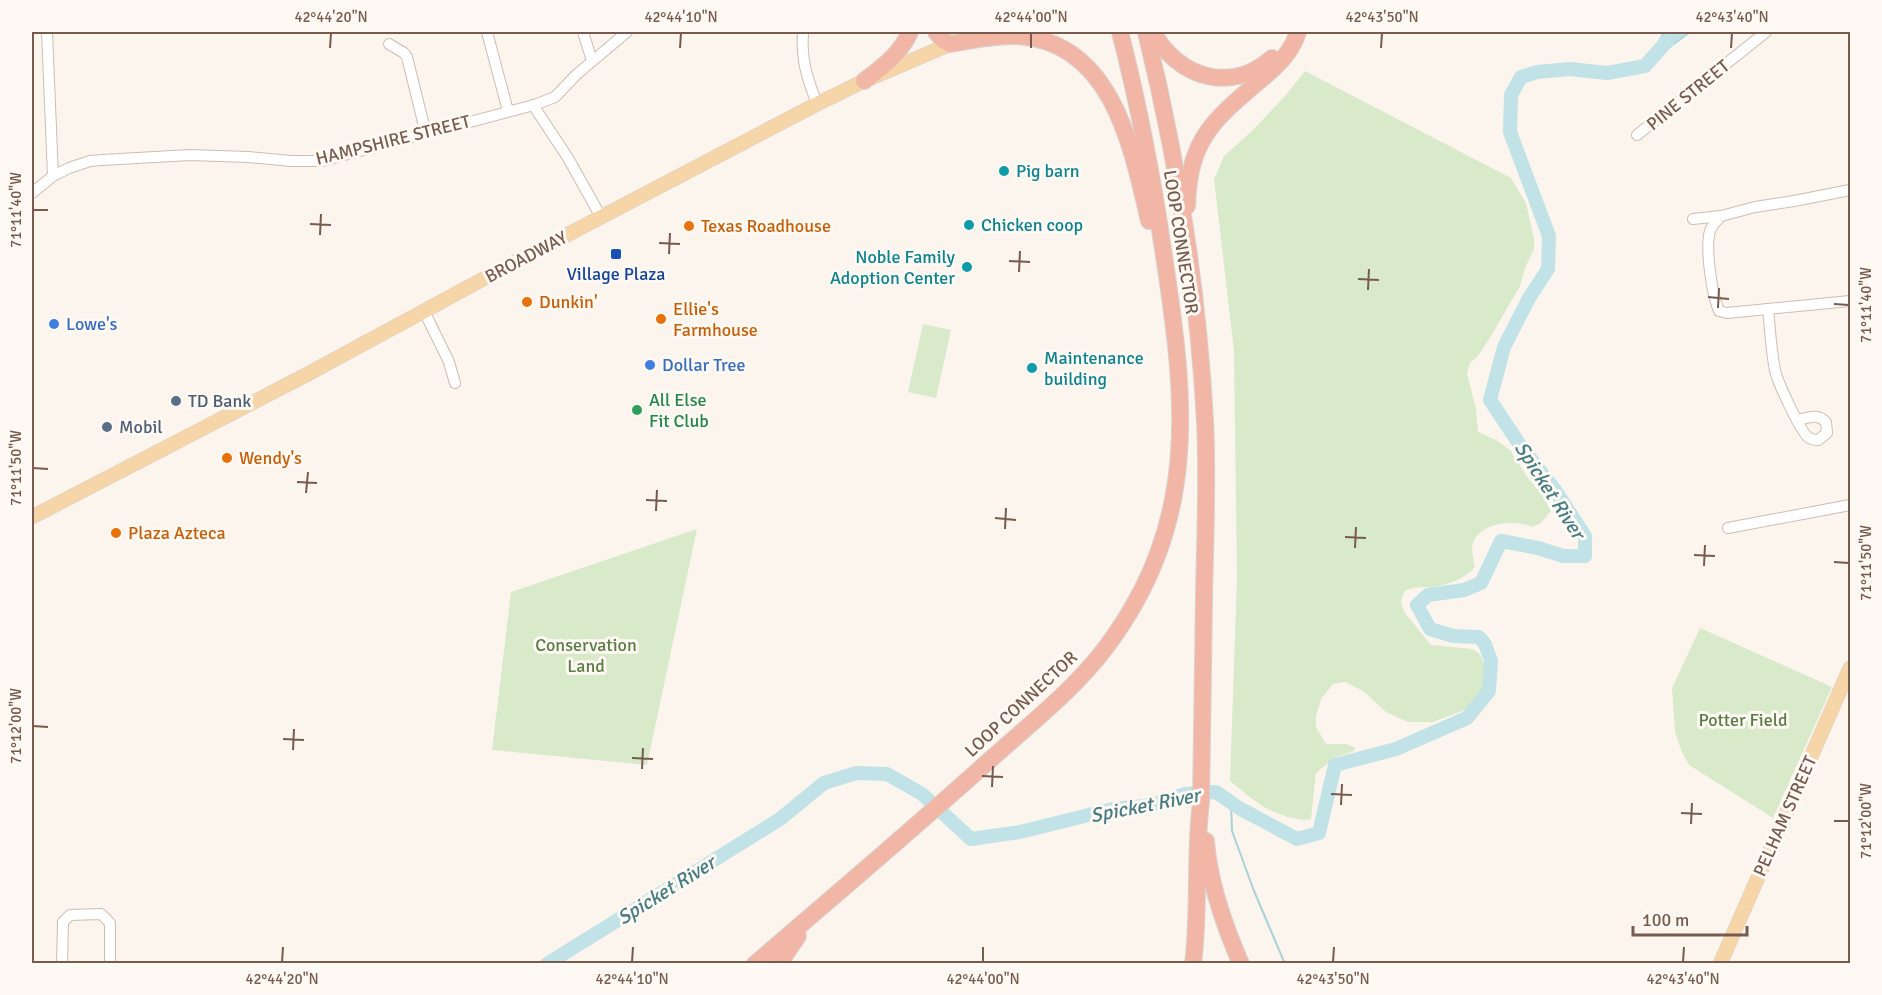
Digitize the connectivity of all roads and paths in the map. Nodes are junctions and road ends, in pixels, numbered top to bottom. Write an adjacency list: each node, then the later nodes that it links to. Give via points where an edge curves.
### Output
1 (47, 32): 24 (street)
2 (487, 32): 21 (street)
3 (584, 32): 17 (street)
4 (627, 32): 17 (street, HAMPSHIRE STREET)
5 (803, 32): 19 (street, via 802,52)
6 (910, 32): 18 (highway, via 893,58)
7 (936, 32): 16 (highway)
8 (982, 32): 16 (main road, BROADWAY)
9 (1120, 32): 34 (highway, LOOP CONNECTOR, via 1148,158)
10 (1146, 32): 30 (highway, LOOP CONNECTOR, via 1158,78)
11 (1153, 32): 12 (highway, via 1167,52 1186,68 1200,75 1223,78 1249,73 1266,62 1278,51)
12 (1288, 32)
13 (1298, 32): 30 (highway, via 1283,60 1216,120 1200,143 1189,183)
14 (1766, 32): 23 (street, PINE STREET)
15 (389, 44): 22 (street, via 407,57)
16 (950, 44): 18 (main road, BROADWAY); 34 (highway, via 1011,36 1035,39 1071,54 1099,79 1129,148)
17 (592, 61): 20 (street, HAMPSHIRE STREET, via 555,97)
18 (864, 81): 19 (main road, BROADWAY)
19 (817, 104): 28 (main road, BROADWAY)
20 (533, 105): 21 (street, HAMPSHIRE STREET); 28 (street)
21 (508, 111): 22 (street, HAMPSHIRE STREET)
22 (426, 134): 24 (street, HAMPSHIRE STREET, via 322,161 190,155 129,158 90,161)
23 (1637, 135)
24 (53, 176): 26 (street, HAMPSHIRE STREET)
25 (1851, 190): 27 (street)
26 (32, 193)
27 (1721, 216): 29 (street); 32 (street, via 1710,231 1708,245 1717,309 1727,313)
28 (600, 217): 33 (main road, BROADWAY)
29 (1693, 219)
30 (1188, 252): 41 (highway, LOOP CONNECTOR, via 1206,460)
31 (1851, 301): 32 (street)
32 (1768, 309): 36 (street, via 1776,375)
33 (424, 311): 35 (street); 38 (main road, BROADWAY)
34 (1177, 349): 42 (highway, LOOP CONNECTOR, via 1181,441 1174,496 1156,559 1133,607 1080,679)
35 (455, 383)
36 (1798, 420)
37 (1851, 505): 39 (street)
38 (32, 517)
39 (1728, 528)
40 (1851, 668): 49 (main road, PELHAM STREET)
41 (1201, 802): 47 (highway); 48 (highway, via 1215,890)
42 (831, 899): 45 (highway); 46 (highway, via 797,936)
43 (62, 963): 44 (street, via 63,922 70,915 101,914 110,923)
44 (110, 963)
45 (754, 963)
46 (779, 963)
47 (1193, 963)
48 (1241, 963)
49 (1720, 963)

